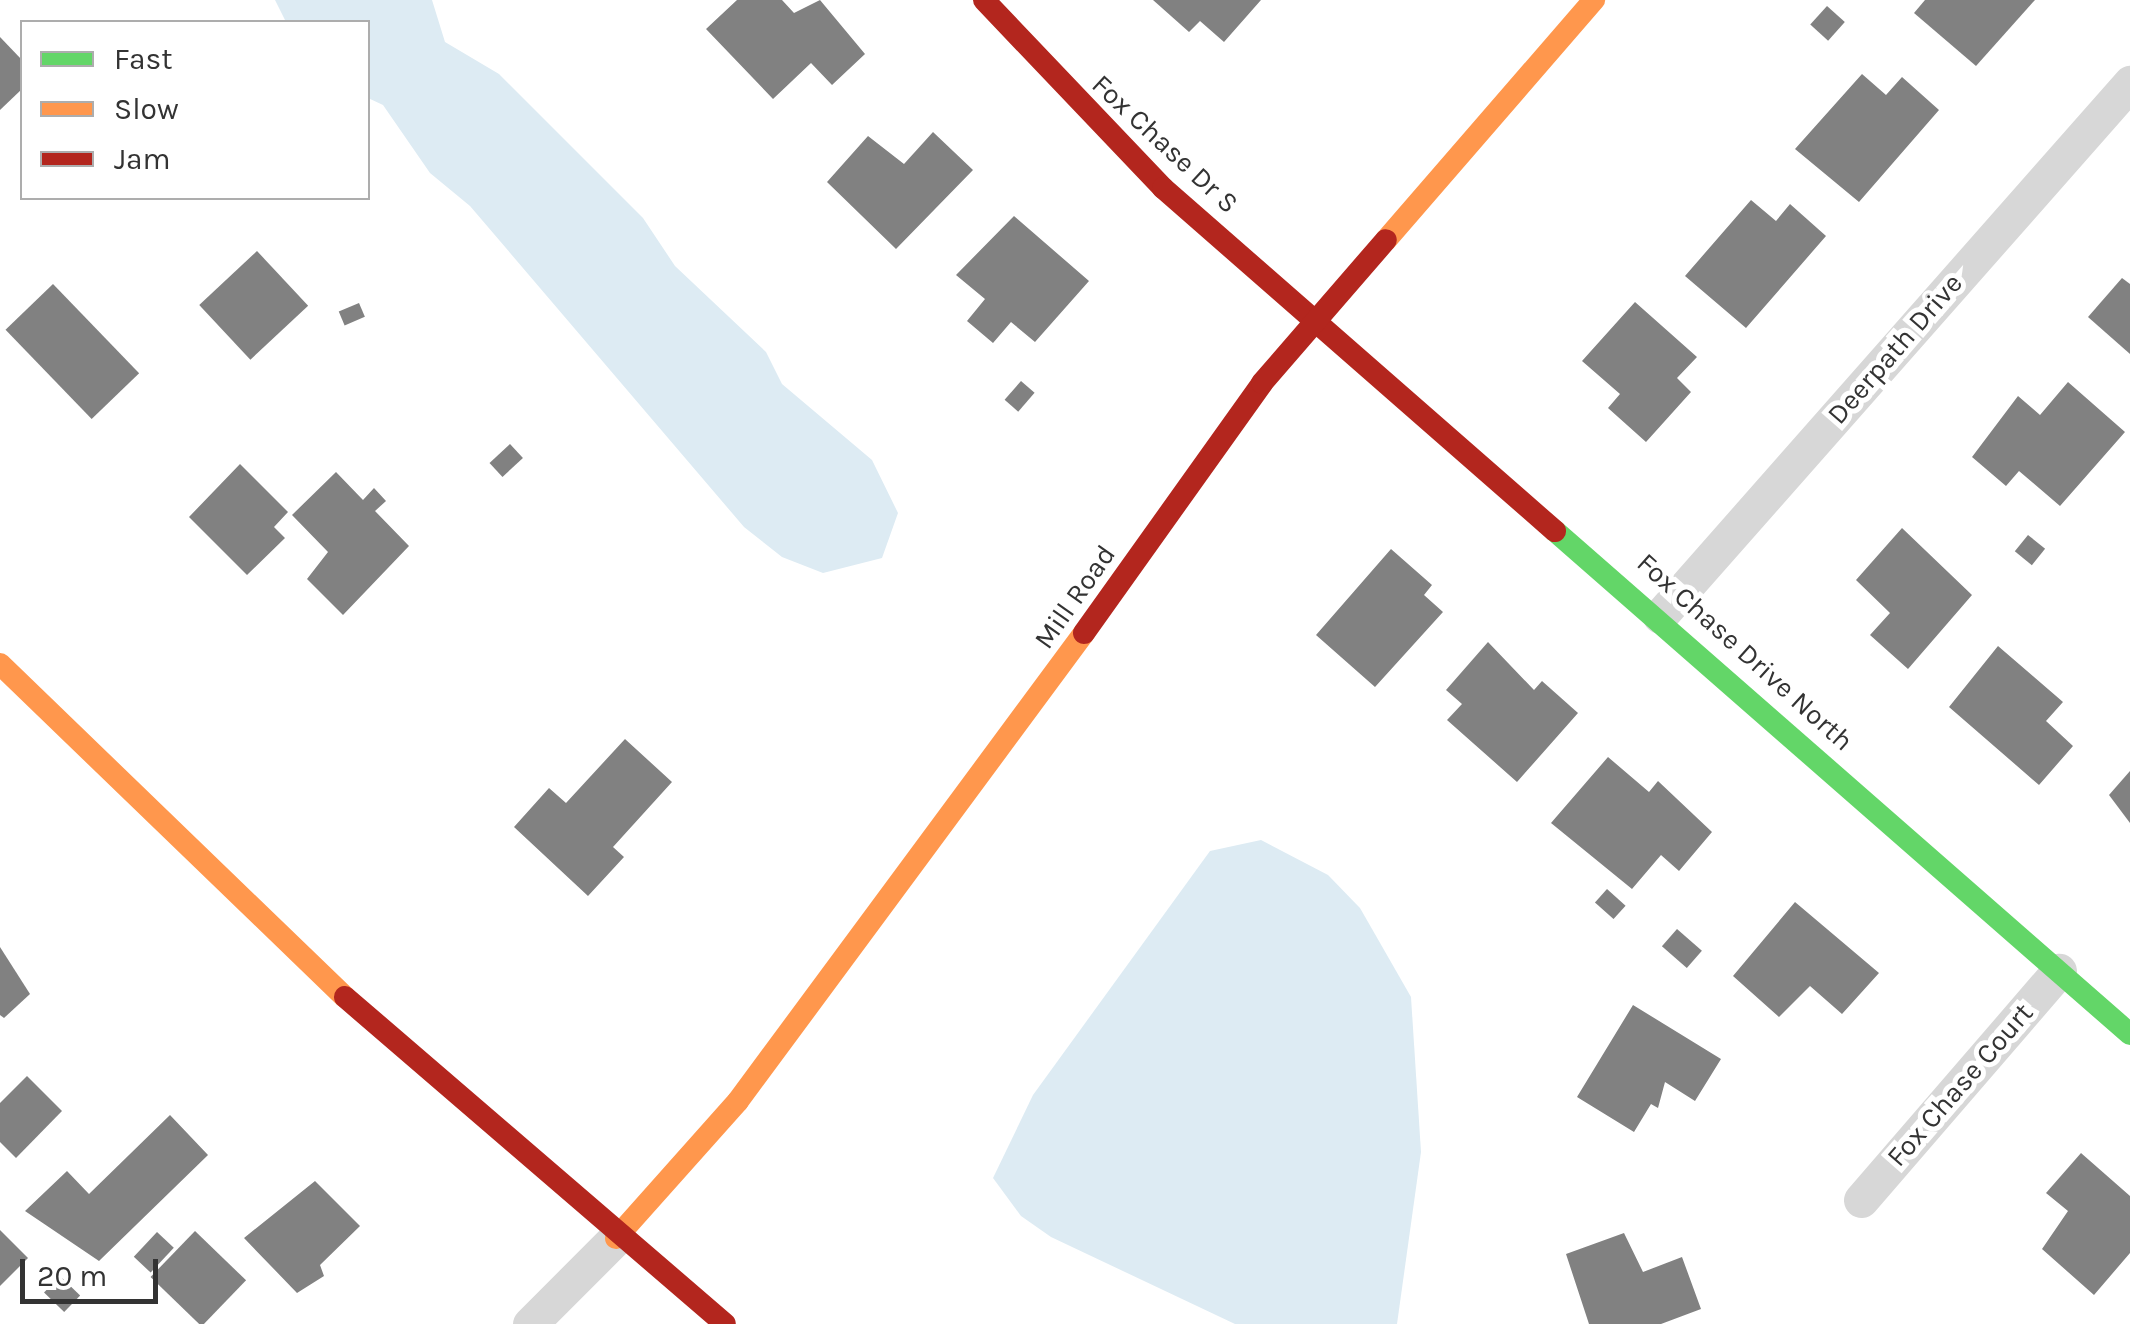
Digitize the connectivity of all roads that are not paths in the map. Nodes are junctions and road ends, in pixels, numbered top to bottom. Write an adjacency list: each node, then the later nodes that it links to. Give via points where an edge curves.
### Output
1 (984, 0): 4 (street, Fox Chase Dr S, via 1082,110)
2 (1594, 0): 4 (street, Mill Road)
3 (2130, 83): 5 (street, Deerpath Drive)
4 (1314, 322): 5 (street, Fox Chase Drive North); 10 (street, Mill Road, via 910,878 738,1102)
5 (1660, 616): 7 (street, Fox Chase Drive North)
6 (0, 664): 10 (street, via 342,994)
7 (2059, 971): 8 (street, Fox Chase Drive North); 9 (street, Fox Chase Court)
8 (2130, 1034)
9 (1861, 1200)
10 (616, 1238): 11 (street); 12 (street)
11 (530, 1324)
12 (726, 1324)

